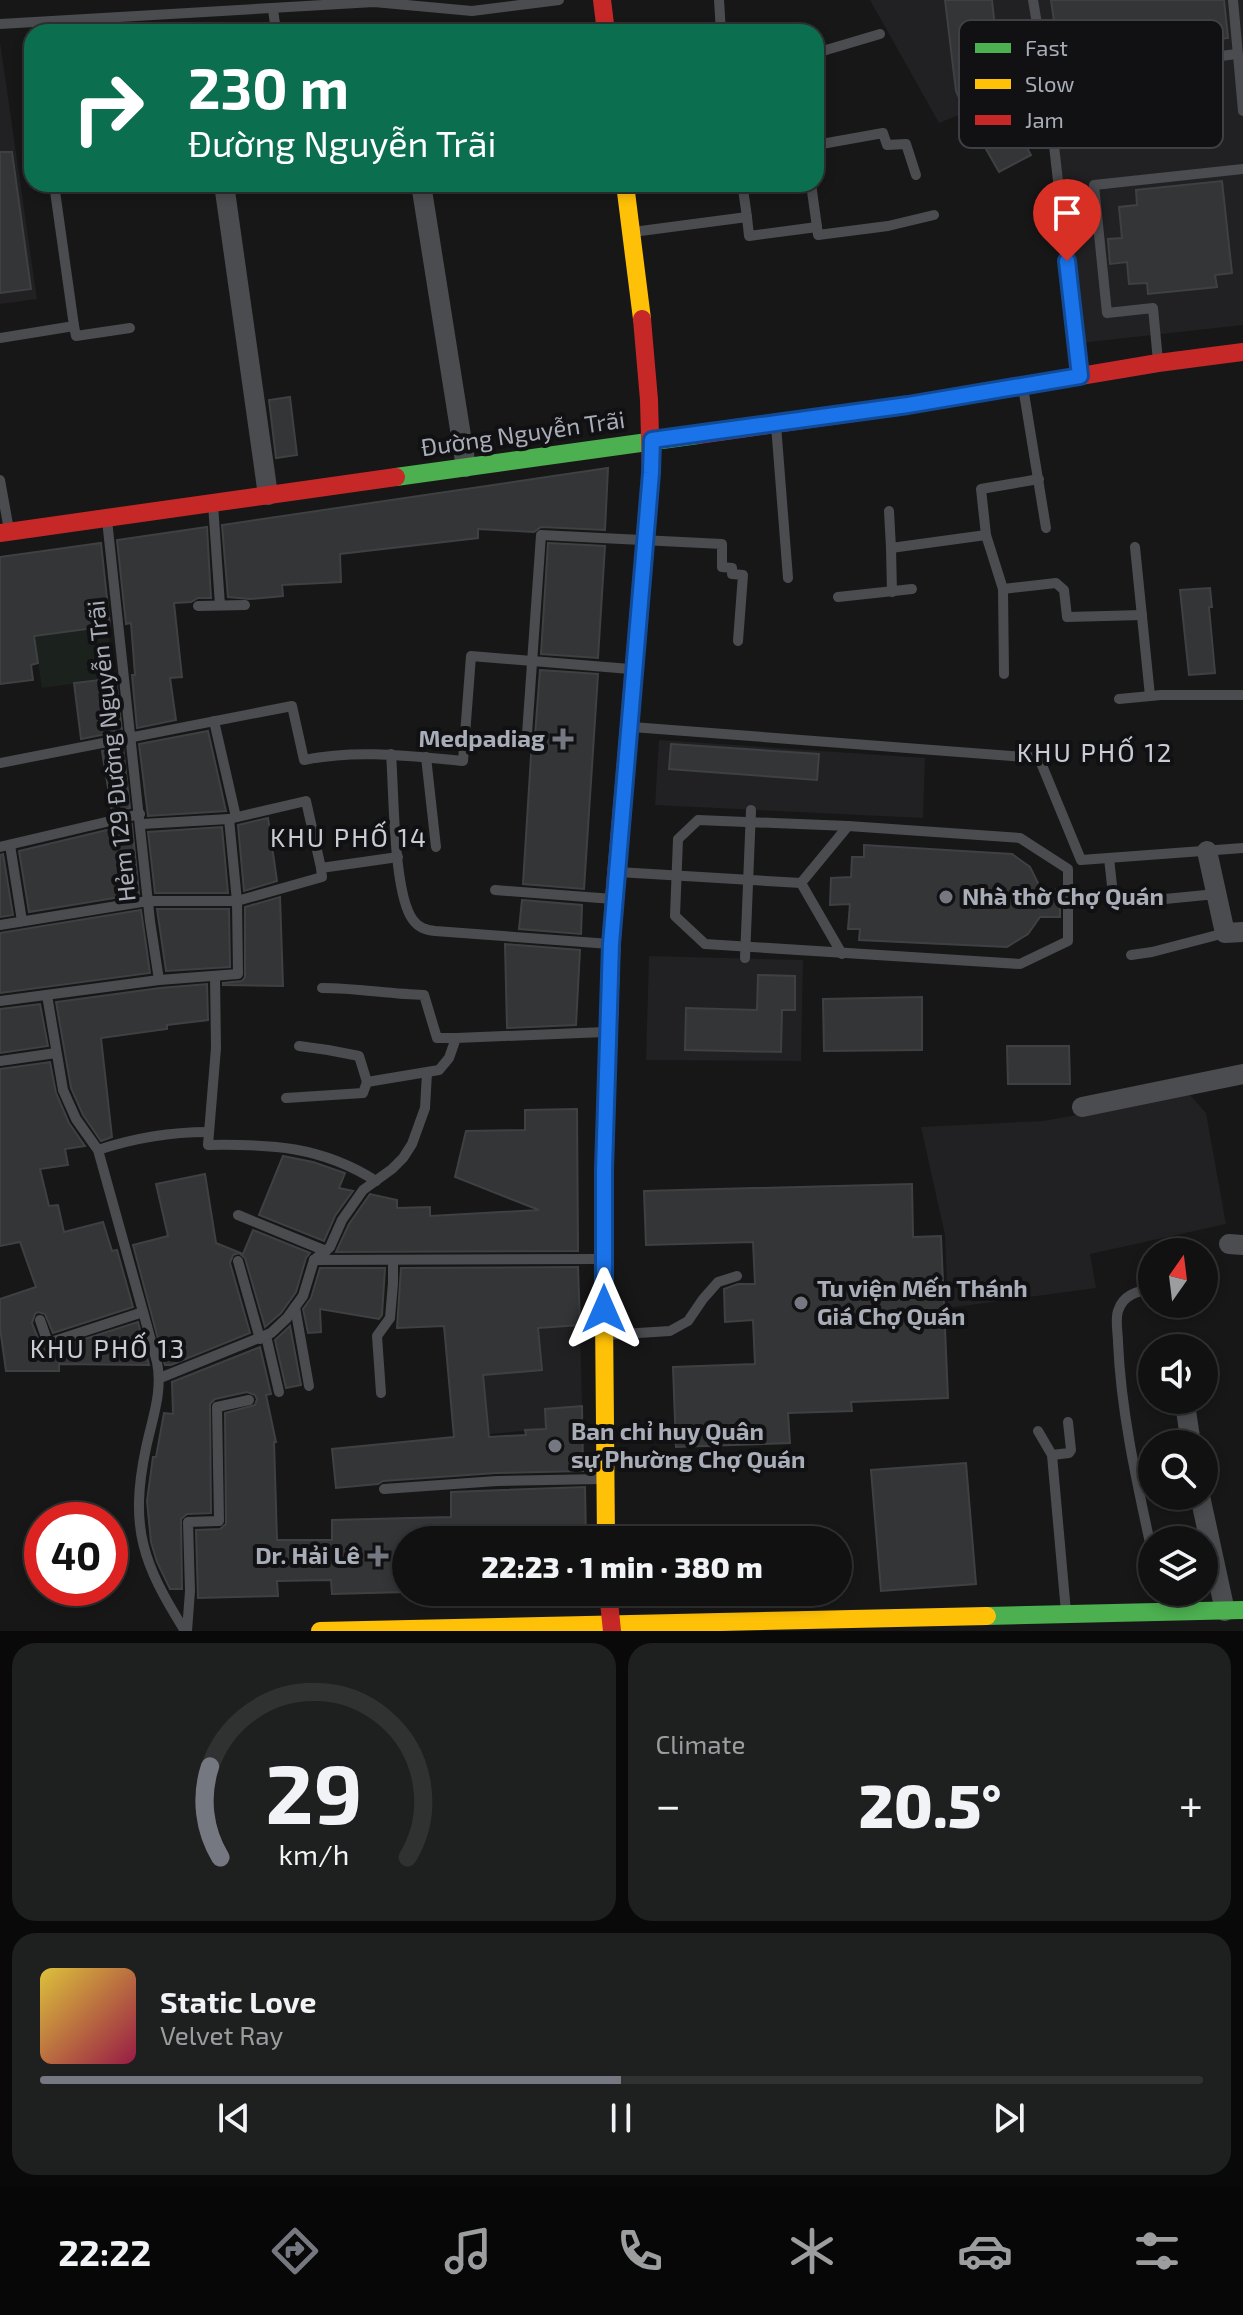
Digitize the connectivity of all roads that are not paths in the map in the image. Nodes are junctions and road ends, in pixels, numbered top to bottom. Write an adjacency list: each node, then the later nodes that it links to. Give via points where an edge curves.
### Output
1 (559, 0): 7 (lane)
2 (602, 0): 12 (main road)
3 (719, 0): 13 (lane)
4 (1033, 0): 9 (lane)
5 (1233, 0): 17 (lane)
6 (333, 3): 7 (lane, via 472,11); 8 (lane)
7 (490, 4)
8 (280, 6): 11 (lane)
9 (1036, 20)
10 (0, 24): 14 (lane)
11 (67, 24)
12 (605, 24)
13 (720, 24)
14 (24, 26)
15 (880, 34): 16 (lane)
16 (824, 51)
17 (1237, 54): 18 (lane); 19 (lane)
18 (1223, 56)
19 (1243, 111)
20 (824, 144): 23 (lane, via 883,133 887,145 906,144)
21 (1054, 148): 39 (lane)
22 (1243, 169): 38 (lane, via 1094,185 1107,313 1153,308)
23 (916, 175)
24 (55, 192): 34 (lane)
25 (225, 192): 46 (street)
26 (422, 192): 43 (street)
27 (626, 192): 33 (main road)
28 (743, 192): 31 (lane)
29 (812, 192): 32 (lane)
30 (934, 215): 32 (lane, via 818,235)
31 (747, 217): 32 (lane, via 749,236); 33 (lane)
32 (817, 227)
33 (631, 233): 42 (main road)
34 (74, 326): 35 (lane, via 76,336); 36 (lane)
35 (130, 328)
36 (0, 338)
37 (1243, 352): 38 (main road, Đường Nguyễn Trãi)
38 (1158, 363): 39 (main road, Đường Nguyễn Trãi)
39 (1080, 376): 40 (main road, Đường Nguyễn Trãi)
40 (1023, 385): 41 (main road, Đường Nguyễn Trãi); 44 (lane)
41 (776, 423): 42 (main road, Đường Nguyễn Trãi); 56 (lane)
42 (652, 440): 43 (main road, Đường Nguyễn Trãi); 53 (main road)
43 (466, 467): 46 (main road, Đường Nguyễn Trãi)
44 (1039, 479): 50 (lane); 52 (lane, via 981,489)
45 (0, 480): 51 (lane)
46 (268, 495): 47 (main road, Đường Nguyễn Trãi)
47 (213, 503): 49 (main road, Đường Nguyễn Trãi); 61 (lane)
48 (889, 511): 55 (lane)
49 (107, 518): 51 (main road, Đường Nguyễn Trãi); 75 (lane, Hẻm 129 Đường Nguyễn Trãi)
50 (1046, 528)
51 (4, 532)
52 (986, 535): 55 (lane); 58 (lane)
53 (645, 540): 65 (lane, via 722,544 722,567 743,575); 66 (lane, via 541,535); 67 (main road)
54 (1135, 547): 64 (lane)
55 (891, 548): 59 (lane)
56 (788, 578)
57 (912, 589): 59 (lane)
58 (1003, 589): 64 (lane, via 1056,583 1064,590 1067,617); 68 (lane)
59 (892, 592): 60 (lane)
60 (838, 597)
61 (220, 605): 62 (lane); 63 (lane)
62 (245, 605)
63 (198, 606)
64 (1142, 615): 70 (lane)
65 (738, 641)
66 (532, 661): 67 (lane); 74 (lane); 77 (lane, via 471,656 463,761)
67 (634, 669): 73 (main road)
68 (1004, 674)
69 (1243, 695): 70 (lane)
70 (1150, 696): 71 (lane)
71 (1119, 699)
72 (214, 721): 75 (lane); 76 (lane, via 292,706 304,760 346,753); 80 (lane)
73 (630, 726): 90 (lane, via 1039,758); 93 (main road)
74 (527, 734)
75 (132, 738): 78 (lane); 81 (lane, Hẻm 129 Đường Nguyễn Trãi)
76 (391, 754): 77 (lane); 88 (lane)
77 (426, 757): 85 (lane)
78 (0, 763)
79 (751, 810): 82 (lane)
80 (233, 818): 81 (lane); 91 (lane, via 306,801); 101 (lane)
81 (141, 819): 84 (lane); 100 (lane, Hẻm 129 Đường Nguyễn Trãi)
82 (751, 822): 83 (lane); 94 (lane, via 698,820 678,839); 95 (lane)
83 (848, 826): 92 (lane, via 1020,838); 96 (lane)
84 (5, 846): 102 (lane)
85 (436, 847)
86 (1243, 848): 87 (lane)
87 (1207, 851): 89 (lane); 98 (street)
88 (398, 857): 91 (lane); 105 (lane, via 408,909 425,929)
89 (1109, 858): 90 (lane); 98 (lane, via 1114,904)
90 (1081, 860): 92 (lane)
91 (321, 868): 101 (lane, via 322,877)
92 (1068, 869): 107 (lane, via 1068,941 1020,964)
93 (616, 872): 94 (lane); 99 (main road)
94 (676, 875): 95 (lane); 106 (lane, via 675,916 705,944)
95 (748, 880): 96 (lane); 106 (lane)
96 (801, 883): 107 (lane)
97 (495, 890): 99 (lane)
98 (1216, 894): 104 (street)
99 (614, 899): 105 (main road)
100 (148, 901): 101 (lane); 102 (lane); 110 (lane, Hẻm 129 Đường Nguyễn Trãi)
101 (237, 901): 109 (lane, via 238,974)
102 (22, 921): 103 (lane)
103 (0, 925)
104 (1234, 932): 108 (lane)
105 (611, 944): 114 (main road)
106 (745, 953): 107 (lane)
107 (842, 954)
108 (1131, 955)
109 (215, 976): 110 (lane); 124 (lane)
110 (159, 980): 112 (lane)
111 (322, 988): 115 (lane, via 424,995 437,1038)
112 (47, 995): 113 (lane); 117 (lane)
113 (0, 1001)
114 (607, 1032): 115 (lane); 129 (main road)
115 (456, 1038): 119 (lane, via 449,1058 439,1070)
116 (299, 1046): 121 (lane, via 359,1056)
117 (56, 1053): 118 (lane); 125 (lane, via 68,1106)
118 (0, 1061)
119 (427, 1073): 121 (lane); 126 (lane, via 425,1108 412,1144)
120 (1243, 1074): 123 (street)
121 (367, 1082): 122 (lane, via 363,1093)
122 (286, 1098)
123 (1082, 1107)
124 (208, 1132): 125 (lane, via 144,1137); 126 (lane, via 208,1145 313,1152)
125 (98, 1150): 136 (lane)
126 (376, 1181): 128 (lane, via 356,1198)
127 (238, 1215): 128 (lane)
128 (326, 1251): 130 (lane)
129 (604, 1259): 131 (lane); 138 (main road)
130 (314, 1260): 131 (lane); 135 (lane)
131 (393, 1260): 143 (lane, via 390,1318 377,1336)
132 (238, 1261): 139 (lane)
133 (737, 1276): 138 (lane, via 718,1282 688,1321 670,1331)
134 (1138, 1291): 152 (lane, via 1124,1299 1117,1313 1119,1363)
135 (295, 1307): 139 (lane); 141 (lane)
136 (143, 1312): 137 (lane, via 48,1343); 140 (lane)
137 (40, 1320)
138 (604, 1335): 148 (main road)
139 (263, 1337): 140 (lane); 142 (lane)
140 (160, 1378): 158 (lane, via 140,1483 139,1522 153,1577)
141 (309, 1386)
142 (279, 1392)
143 (381, 1393)
144 (249, 1400): 158 (lane, via 217,1407 219,1521 188,1522)
145 (1068, 1422): 147 (lane, via 1071,1450)
146 (1038, 1431): 147 (lane)
147 (1052, 1455): 155 (lane)
148 (605, 1479): 149 (lane); 151 (main road)
149 (384, 1489)
150 (1204, 1510): 154 (street)
151 (606, 1526)
152 (1146, 1526)
153 (610, 1606): 157 (main road)
154 (1234, 1610): 155 (main road, via 1164,1607)
155 (1066, 1614): 156 (main road)
156 (890, 1624): 157 (main road)
157 (612, 1628): 159 (main road)
158 (186, 1631)
159 (320, 1631)

